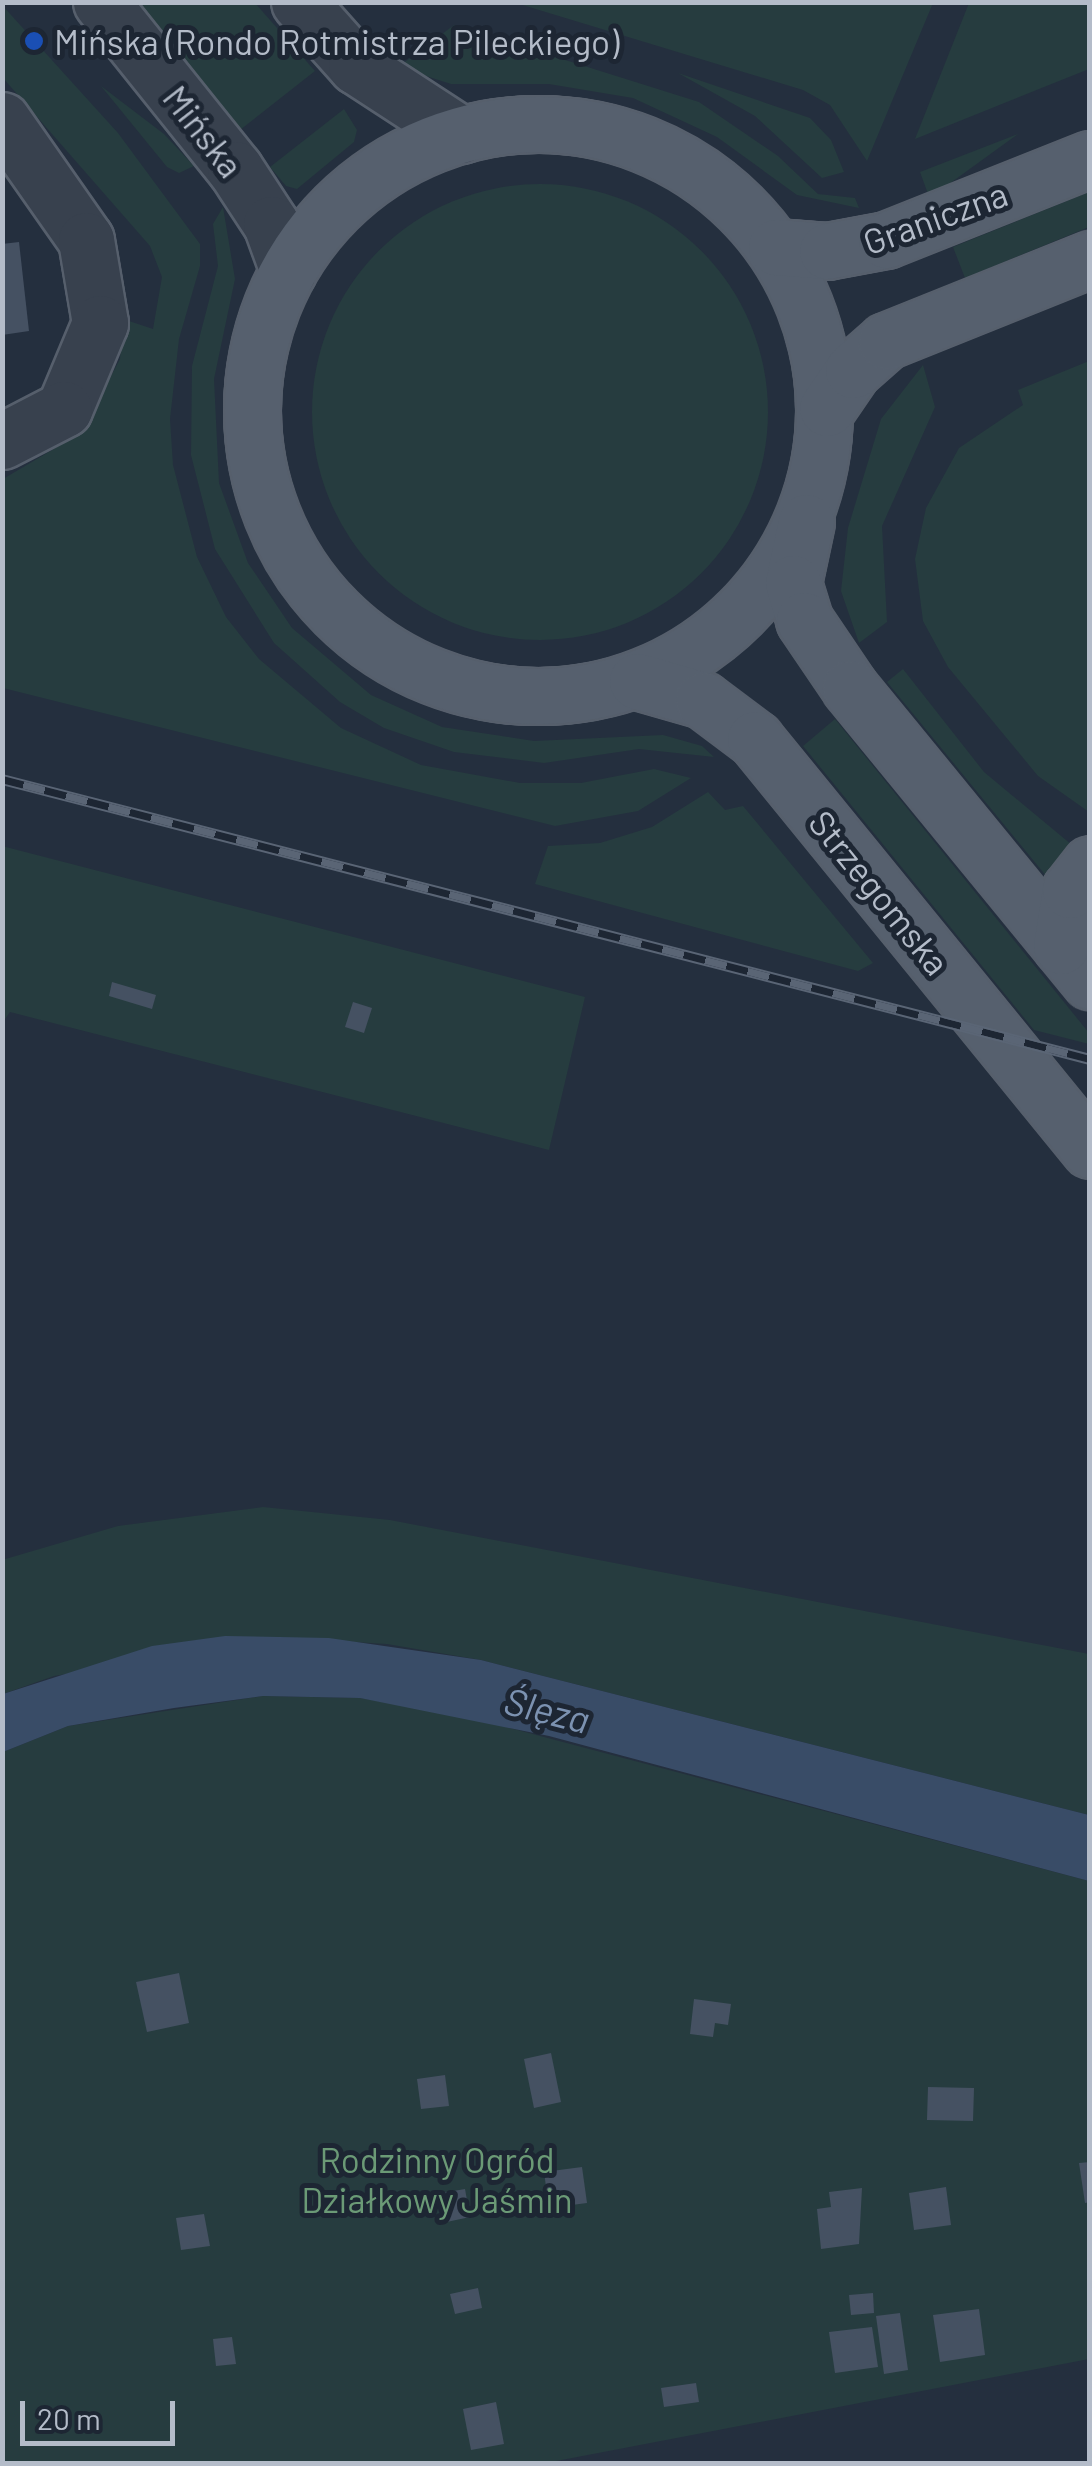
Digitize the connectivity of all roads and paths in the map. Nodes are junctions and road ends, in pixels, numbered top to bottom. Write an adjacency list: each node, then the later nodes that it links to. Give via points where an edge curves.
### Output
1 (101, 2): 8 (street, Mińska, via 235,169 282,245)
2 (300, 2): 4 (street, via 356,66)
3 (2, 120): 10 (street, via 86,240 100,322 64,408)
4 (462, 135): 6 (main road, via 553,125 622,137 687,166 736,202); 8 (main road, via 368,181 318,228)
5 (1090, 159): 6 (main road, Graniczna, via 886,240 827,251)
6 (776, 246): 9 (main road, via 814,326)
7 (1090, 259): 9 (main road, via 886,341)
8 (288, 271): 12 (main road, via 259,358 253,428 263,486 285,546 330,610 416,672 488,696 593,695)
9 (827, 408): 11 (main road, via 825,459)
10 (2, 441)
11 (810, 508): 12 (main road, via 736,604); 14 (main road, via 794,563 804,620 850,688)
12 (636, 680): 15 (main road, Strzegomska, via 702,700 755,739)
13 (1090, 864): 14 (main road, via 1070,890)
14 (1075, 964)
15 (1090, 1150)

